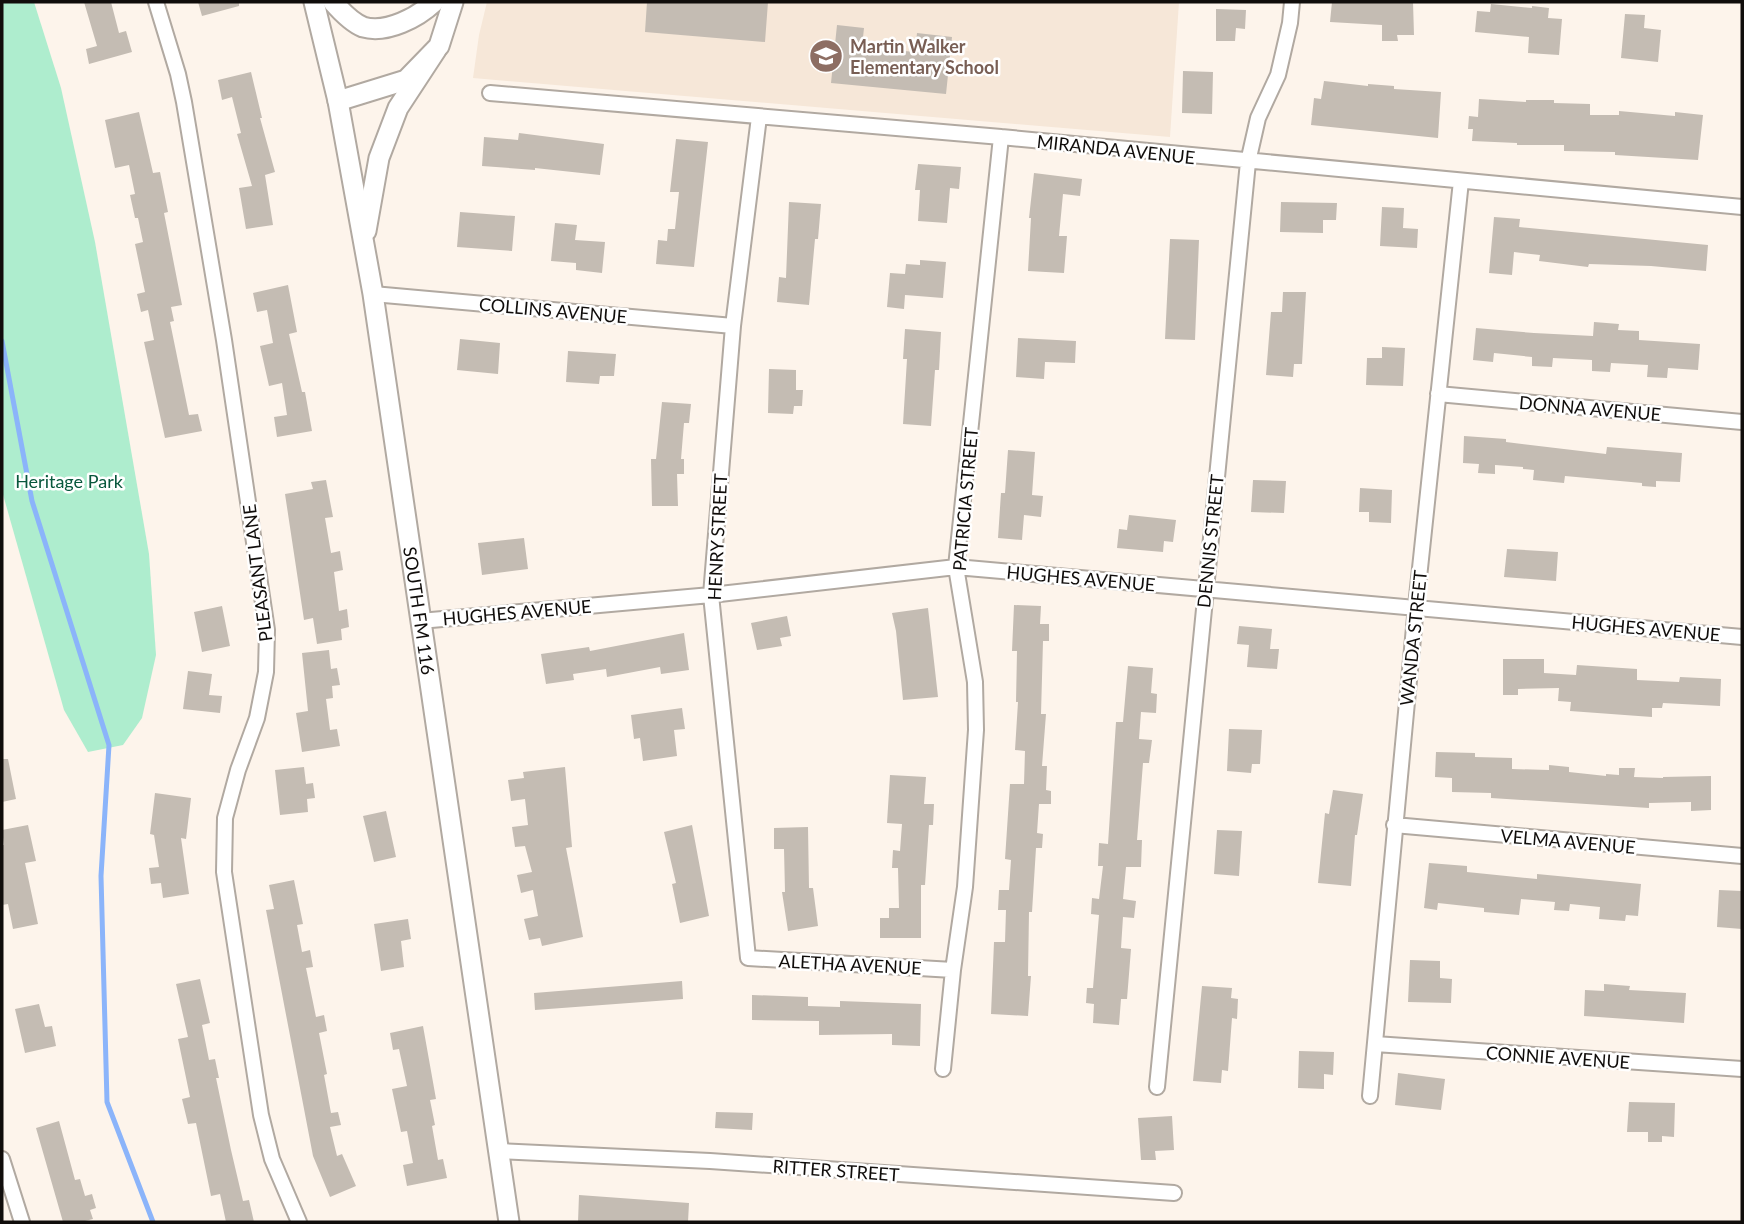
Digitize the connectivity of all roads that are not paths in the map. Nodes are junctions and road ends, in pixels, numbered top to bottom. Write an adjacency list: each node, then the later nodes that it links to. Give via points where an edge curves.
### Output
1 (156, 2): 39 (street, PLEASANT LANE, via 184,102 267,630 266,672 257,718 225,818 224,872 261,1115 272,1159)
2 (314, 2): 9 (main road, SOUTH FM 116)
3 (333, 2): 4 (main road, via 363,27 387,28 423,13)
4 (434, 2)
5 (453, 2): 7 (main road)
6 (1292, 2): 12 (street, DENNIS STREET, via 1278,75 1258,118)
7 (436, 50): 9 (main road, via 406,80); 15 (main road, via 398,108 388,133 379,158)
8 (490, 93): 10 (street, MIRANDA AVENUE)
9 (338, 101): 15 (main road, SOUTH FM 116)
10 (759, 117): 11 (street, MIRANDA AVENUE); 17 (street, HENRY STREET)
11 (1001, 137): 12 (street, MIRANDA AVENUE); 20 (street, PATRICIA STREET)
12 (1248, 162): 13 (street, MIRANDA AVENUE); 21 (street, DENNIS STREET)
13 (1461, 181): 14 (street, MIRANDA AVENUE); 18 (street, WANDA STREET)
14 (1742, 207)
15 (364, 246): 16 (main road, SOUTH FM 116)
16 (373, 294): 17 (street, COLLINS AVENUE); 24 (main road, SOUTH FM 116)
17 (733, 326): 22 (street, HENRY STREET)
18 (1438, 394): 19 (street, DONNA AVENUE); 23 (street, WANDA STREET)
19 (1742, 422)
20 (956, 567): 21 (street, HUGHES AVENUE); 22 (street, HUGHES AVENUE); 29 (street, PATRICIA STREET, via 975,682 976,730 965,887)
21 (1205, 588): 23 (street, HUGHES AVENUE); 33 (street, DENNIS STREET)
22 (711, 595): 24 (street, HUGHES AVENUE); 28 (street, HENRY STREET)
23 (1416, 606): 25 (street, HUGHES AVENUE); 26 (street, WANDA STREET)
24 (420, 621): 35 (main road, SOUTH FM 116)
25 (1742, 637)
26 (1394, 825): 27 (street, VELMA AVENUE); 30 (street, WANDA STREET)
27 (1742, 856)
28 (748, 958): 29 (street, ALETHA AVENUE)
29 (953, 970): 31 (street, PATRICIA STREET)
30 (1375, 1044): 32 (street, CONNIE AVENUE); 34 (street, WANDA STREET)
31 (943, 1069)
32 (1742, 1069)
33 (1157, 1087)
34 (1370, 1096)
35 (497, 1151): 37 (street, RITTER STREET); 40 (main road, SOUTH FM 116)
36 (2, 1159): 38 (street)
37 (1174, 1193)
38 (22, 1222)
39 (299, 1222)
40 (509, 1222)

